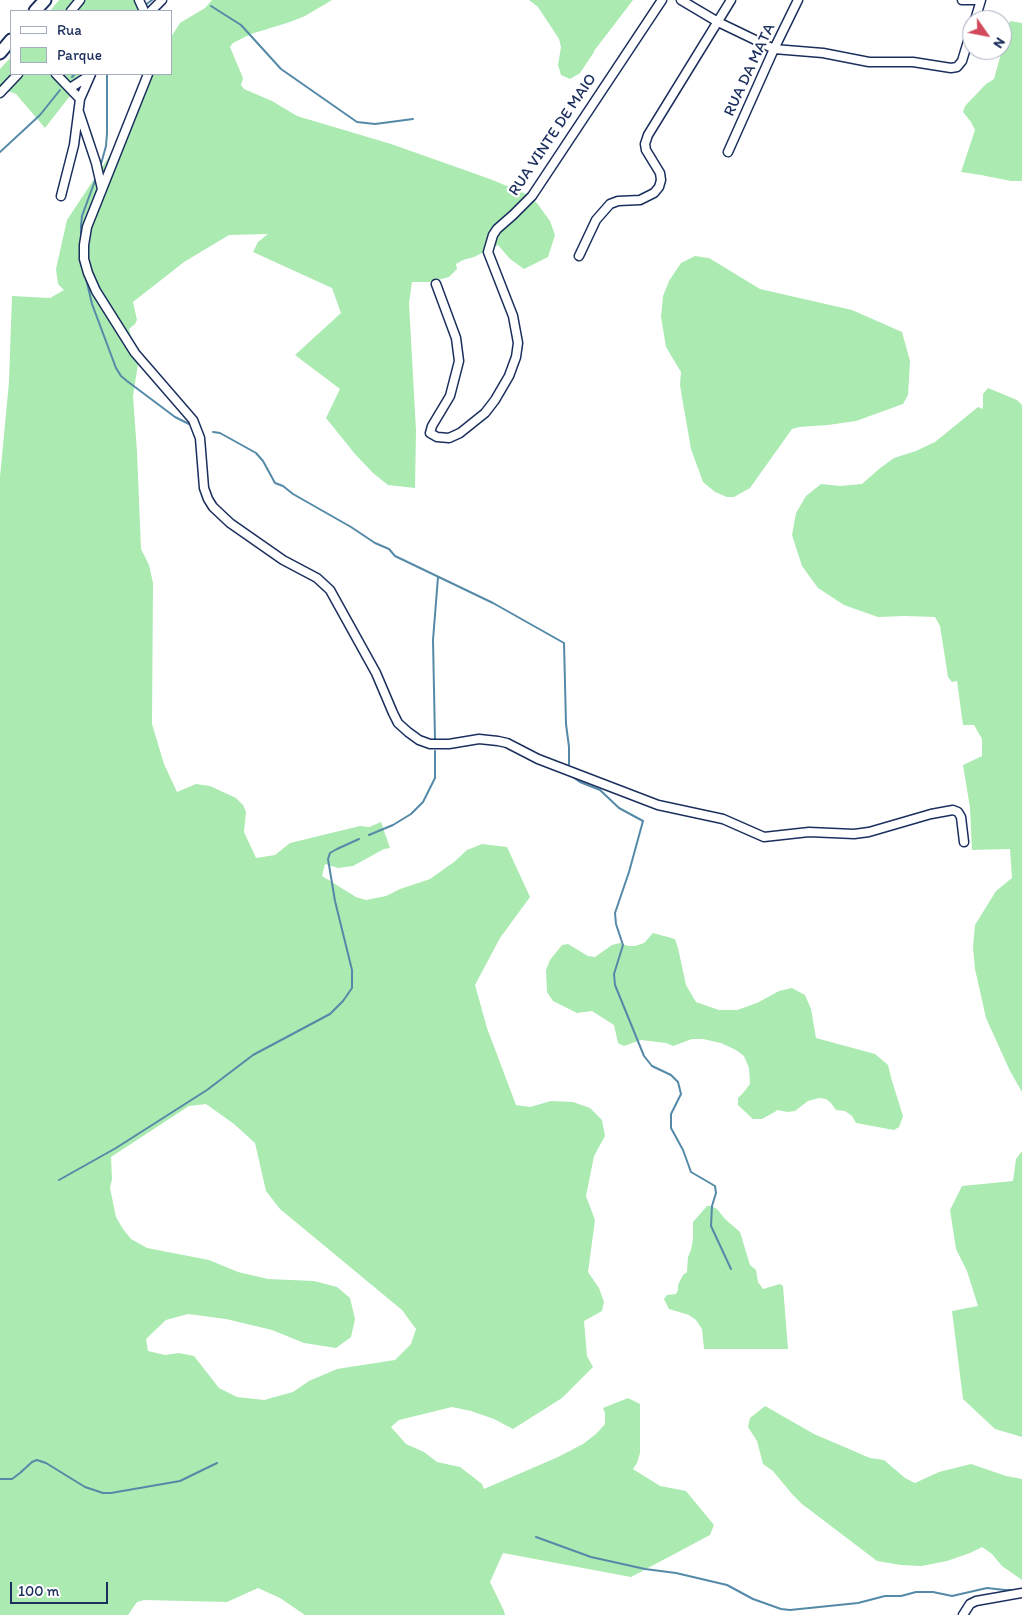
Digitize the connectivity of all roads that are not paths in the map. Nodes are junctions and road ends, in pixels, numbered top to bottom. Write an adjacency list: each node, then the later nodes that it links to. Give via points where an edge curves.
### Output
1 (45, 0): 11 (highway)
2 (80, 0): 12 (street)
3 (162, 0): 10 (street)
4 (662, 0): 31 (street, RUA VINTE DE MAIO, via 532,196 493,235 488,252 513,316 518,343 516,358 490,407 474,423 449,438 430,433 450,396 459,361 456,338)
5 (681, 0): 13 (street)
6 (731, 0): 13 (street)
7 (798, 0): 15 (street, RUA DA MATA)
8 (962, 0): 9 (street)
9 (980, 0)
10 (144, 7)
11 (36, 10)
12 (72, 10)
13 (718, 22): 15 (street); 30 (street, via 645,144 660,173 659,187 640,200 610,204 596,220)
14 (10, 41): 16 (highway)
15 (774, 49): 17 (street, via 823,53 869,62 923,62 947,67 957,67); 27 (street, RUA DA MATA)
16 (0, 53)
17 (962, 59)
18 (17, 75): 24 (street)
19 (57, 75): 23 (street)
20 (90, 75): 23 (street)
21 (91, 75): 25 (street)
22 (148, 75): 28 (street)
23 (70, 88): 25 (street)
24 (0, 93)
25 (80, 99): 26 (street)
26 (78, 110): 28 (street); 29 (street, via 74,145)
27 (728, 152)
28 (102, 188): 32 (street, via 86,227 84,259 88,274 135,353 193,420 200,438 204,488 208,499 230,523 282,560 317,578 330,590 376,673 392,713 408,732 430,744 479,740 507,743 538,759 658,805 732,822 764,837 809,832 869,832 953,810 962,817)
29 (61, 196)
30 (579, 256)
31 (436, 284)
32 (964, 842)
33 (1022, 1593): 34 (street, via 976,1601)
34 (963, 1615)

